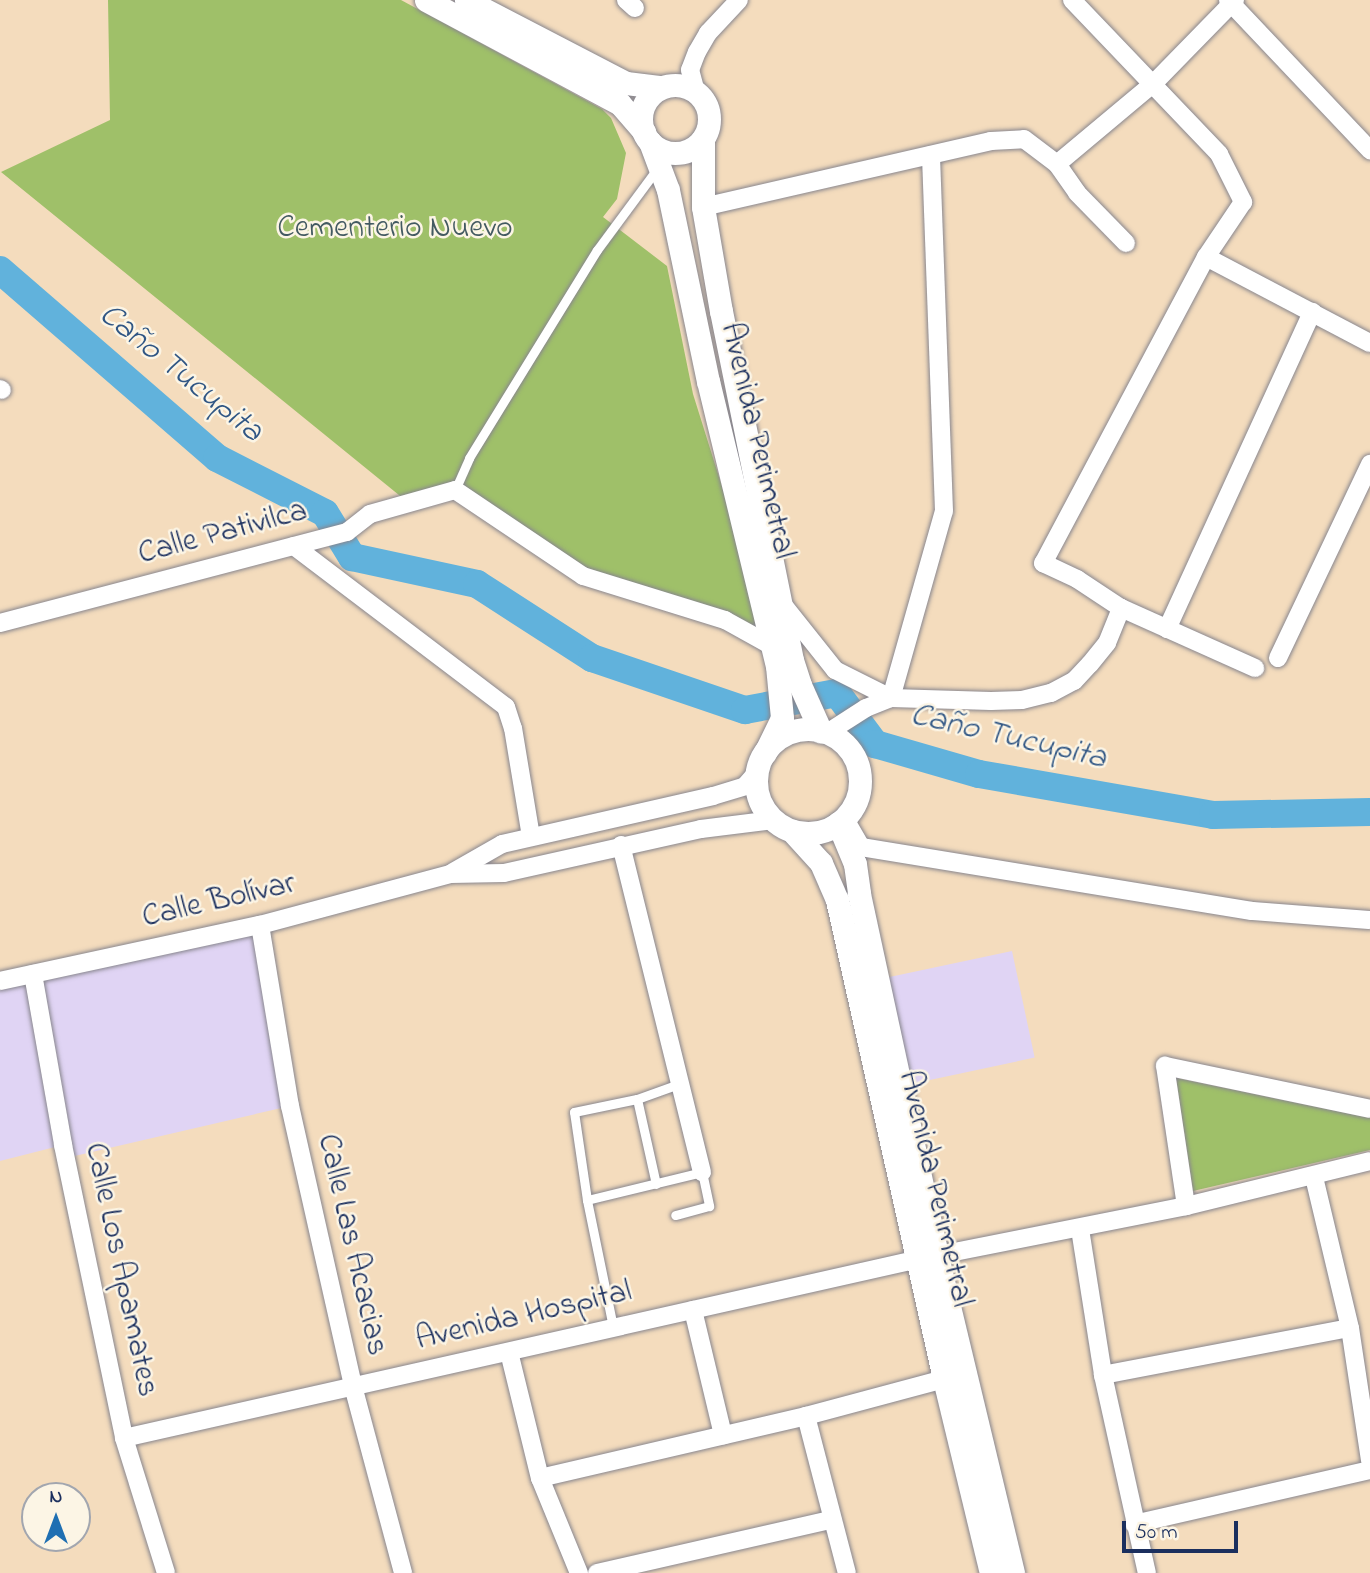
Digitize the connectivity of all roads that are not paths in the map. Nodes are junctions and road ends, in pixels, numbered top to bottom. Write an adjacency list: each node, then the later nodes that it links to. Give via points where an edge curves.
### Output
1 (426, 0): 9 (street, Avenida Perimetral, via 620,104)
2 (466, 0): 7 (street, via 626,83)
3 (739, 0): 8 (street, via 697,52 690,70)
4 (1072, 0): 6 (street)
5 (1231, 1): 6 (street); 11 (street)
6 (1154, 83): 13 (street); 17 (street, via 1219,154 1242,202)
7 (661, 87): 8 (street, via 685,86); 9 (street, via 644,103)
8 (696, 92): 10 (street, via 708,111)
9 (647, 137): 10 (street, via 673,152 685,151); 14 (street, Avenida Perimetral)
10 (703, 139): 15 (street, Avenida Perimetral)
11 (1370, 150)
12 (932, 155): 13 (street, via 991,141 1024,139); 15 (street); 31 (street, via 944,511)
13 (1057, 164): 16 (street, via 1077,193)
14 (659, 167): 21 (lane, via 597,250 469,458); 27 (street, Avenida Perimetral)
15 (703, 207): 23 (street, Avenida Perimetral)
16 (1126, 243)
17 (1206, 257): 18 (street); 24 (street, via 1043,563)
18 (1312, 313): 19 (street); 26 (street)
19 (1370, 343)
20 (1370, 464): 28 (street)
21 (455, 490): 22 (street, Calle Pativilca, via 370,514 347,532); 27 (street, via 583,576 725,620)
22 (294, 546): 25 (street, Calle Pativilca); 36 (street, via 506,707)
23 (780, 602): 30 (street, Avenida Perimetral); 31 (street, via 835,670)
24 (1121, 608): 26 (street); 31 (street, via 1107,643 1090,664 1074,681 1051,693 991,701)
25 (0, 623)
26 (1167, 629): 29 (street)
27 (772, 646): 30 (street, Avenida Perimetral)
28 (1278, 658)
29 (1255, 668)
30 (787, 693): 32 (street, Avenida Perimetral, via 810,708); 33 (street, Avenida Perimetral, via 777,734)
31 (891, 698): 32 (street)
32 (824, 732): 33 (street, via 790,733); 34 (street, via 849,750 860,776 858,794)
33 (761, 762): 35 (street, via 759,797); 36 (street, Calle Bolívar, via 745,786)
34 (841, 821): 35 (street, via 816,832); 39 (street, via 861,847 1252,911); 54 (street, Avenida Perimetral, via 855,864)
35 (783, 825): 37 (street, Calle Bolívar, via 720,825); 54 (street, Avenida Perimetral, via 821,863 837,900)
36 (531, 836): 38 (street, Calle Bolívar, via 502,844)
37 (621, 845): 38 (street, Calle Bolívar, via 504,873); 43 (street)
38 (450, 874): 40 (street, Calle Bolívar)
39 (1370, 920)
40 (260, 925): 41 (street, Calle Bolívar); 62 (street, Calle Las Acacias, via 290,1106)
41 (33, 974): 42 (street, Calle Bolívar); 65 (street, Calle Los Apamates)
42 (0, 981)
43 (678, 1084): 44 (lane); 47 (street)
44 (637, 1099): 49 (lane); 50 (lane, via 574,1112)
45 (1370, 1110): 51 (street, via 1165,1066)
46 (1370, 1161): 48 (street, Avenida Hospital)
47 (702, 1172): 49 (lane); 52 (lane, via 709,1206)
48 (1314, 1177): 51 (street, Avenida Hospital); 57 (street)
49 (656, 1184): 50 (lane)
50 (587, 1200): 56 (lane)
51 (1186, 1206): 53 (street, Avenida Hospital)
52 (675, 1215)
53 (1080, 1229): 54 (street, Avenida Hospital); 60 (street)
54 (928, 1257): 55 (street, Avenida Hospital); 61 (street, Avenida Perimetral); 77 (street, Avenida Perimetral)
55 (693, 1310): 56 (street, Avenida Hospital); 64 (street)
56 (614, 1327): 58 (street, Avenida Hospital)
57 (1350, 1328): 59 (street); 60 (street)
58 (509, 1352): 62 (street, Avenida Hospital); 68 (street)
59 (1363, 1373): 66 (street)
60 (1103, 1375): 70 (street)
61 (944, 1379): 63 (street); 76 (street, Avenida Perimetral)
62 (353, 1387): 65 (street, Avenida Hospital); 72 (street, Calle Las Acacias)
63 (806, 1416): 64 (street); 69 (street)
64 (723, 1435): 68 (street)
65 (124, 1438): 71 (street, Calle Los Apamates)
66 (1370, 1460)
67 (1370, 1470): 70 (street)
68 (540, 1478): 73 (street)
69 (831, 1520): 74 (street); 75 (street)
70 (1134, 1524): 78 (street)
71 (166, 1573)
72 (403, 1573)
73 (579, 1573)
74 (597, 1573)
75 (847, 1573)
76 (991, 1573)
77 (1013, 1573)
78 (1147, 1573)

